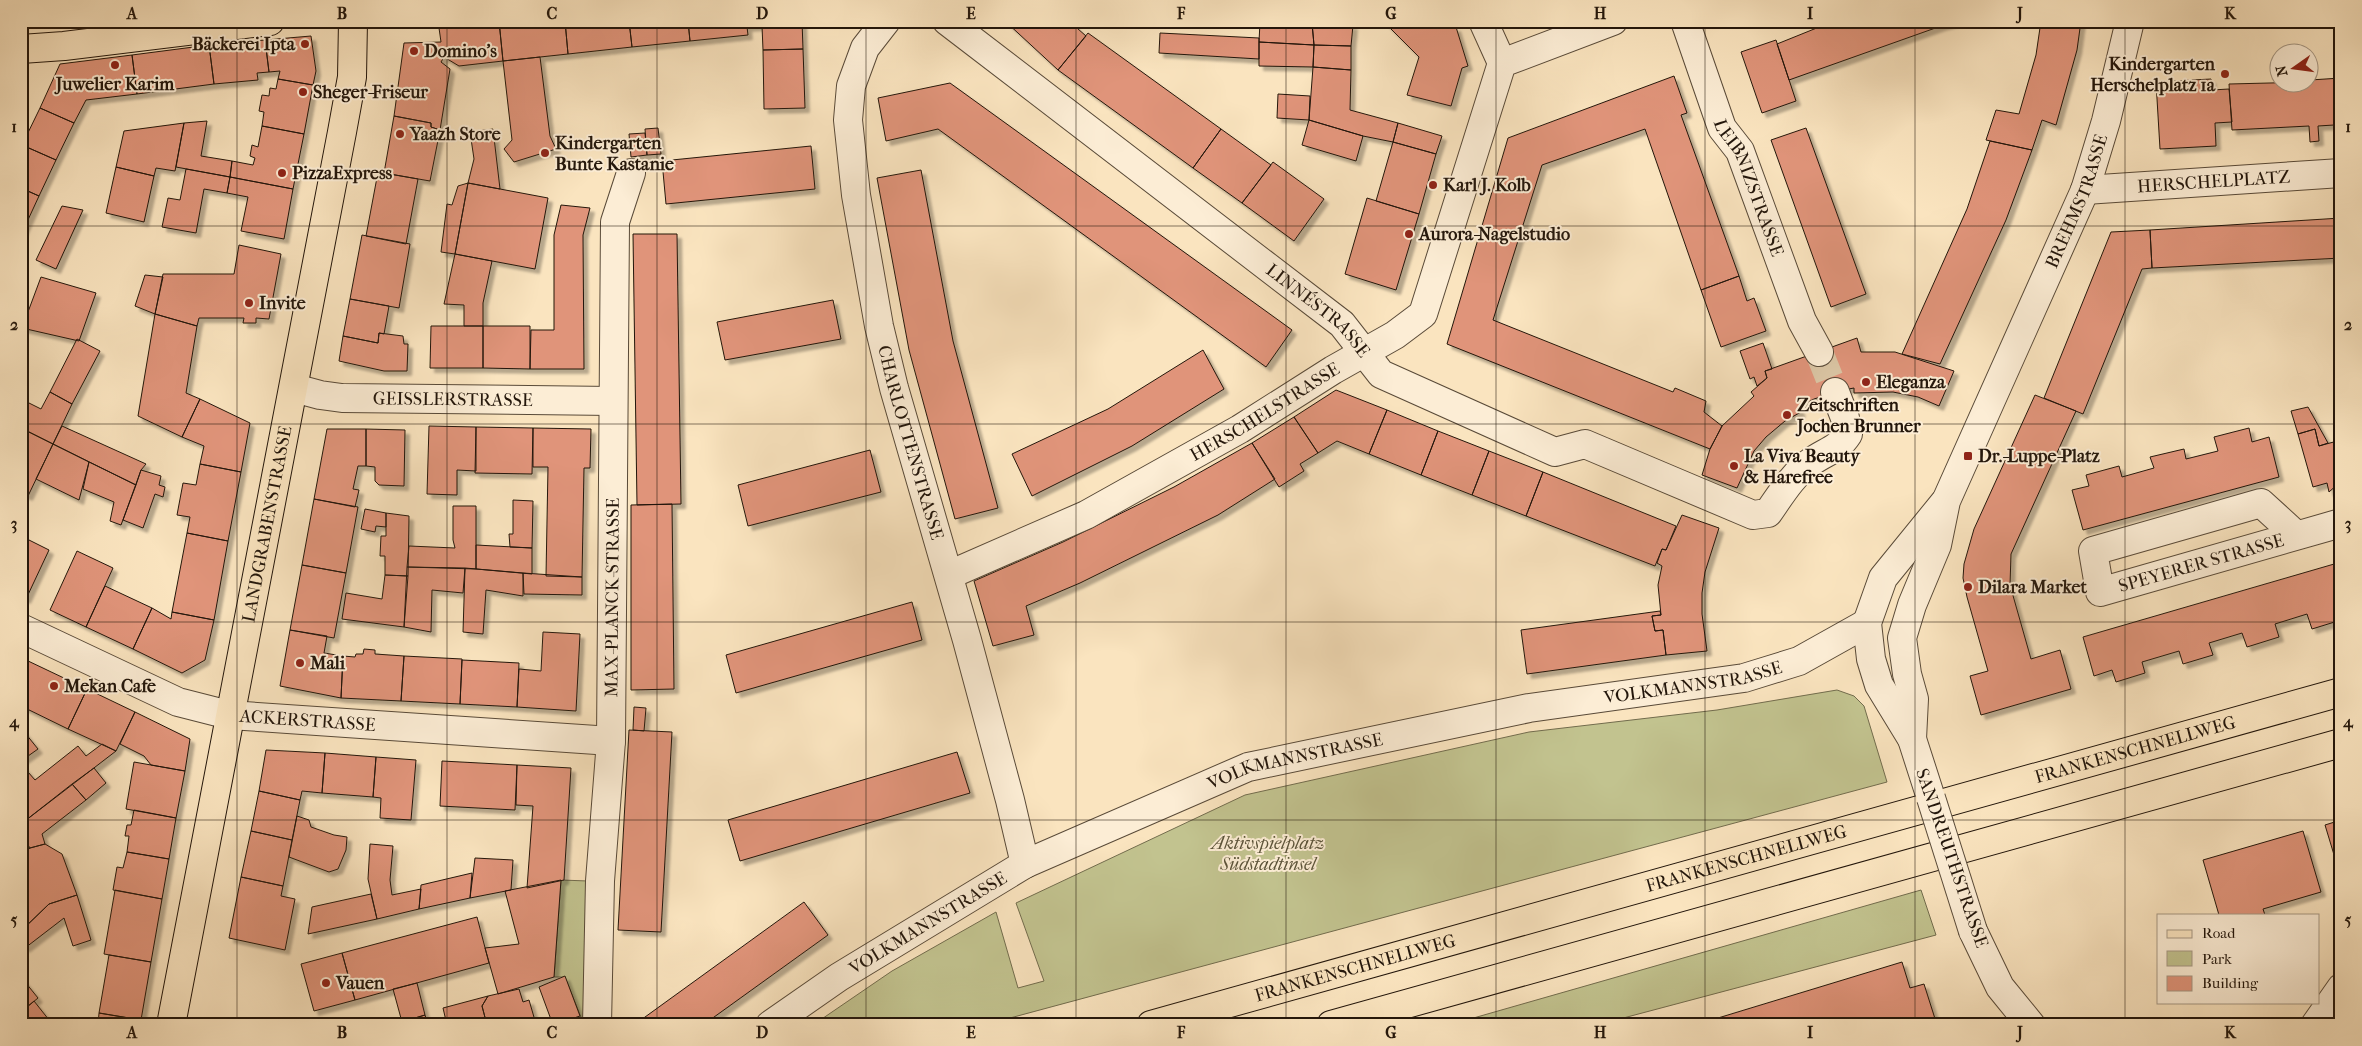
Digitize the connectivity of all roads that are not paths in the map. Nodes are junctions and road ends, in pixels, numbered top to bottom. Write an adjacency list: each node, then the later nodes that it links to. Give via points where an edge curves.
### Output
1 (270, 21): 9 (main road)
2 (353, 21): 16 (main road, LANDGRABENSTRASSE, via 352,77)
3 (886, 21): 22 (street, CHARLOTTENSTRASSE, via 865,48 851,86 848,120 850,160 879,326)
4 (947, 21): 14 (street, LINNÉSTRASSE, via 1342,324)
5 (1483, 21): 10 (street)
6 (1613, 21): 10 (street)
7 (1685, 21): 15 (street, LEIBNIZSTRASSE, via 1722,128 1740,151 1802,321)
8 (2130, 21): 13 (street, BREHMSTRASSE, via 2106,121)
9 (21, 50)
10 (1502, 63): 14 (street, HERSCHELSTRASSE, via 1423,314)
11 (631, 173): 18 (street, MAX-PLANCK-STRASSE, via 615,222)
12 (2341, 173): 13 (street, HERSCHELPLATZ)
13 (2085, 190): 19 (street, BREHMSTRASSE)
14 (1364, 352): 17 (street, LINNÉSTRASSE, via 1381,374 1556,452 1585,444 1753,515 1768,514 1789,484 1810,462 1841,445 1848,434); 22 (street, HERSCHELSTRASSE, via 1240,429 1086,515)
15 (1819, 352)
16 (294, 388): 18 (street, GEISSLERSTRASSE, via 342,398); 27 (main road, LANDGRABENSTRASSE)
17 (1835, 392)
18 (613, 402): 29 (street, MAX-PLANCK-STRASSE)
19 (1946, 500): 23 (street, via 1883,578); 25 (street, via 1937,545)
20 (2341, 523): 21 (street, SPEYERER STRASSE)
21 (2296, 535): 21 (street, SPEYERER STRASSE, via 2128,584 2100,592 2093,551 2102,548 2261,503)
22 (949, 575): 31 (street, CHARLOTTENSTRASSE)
23 (1867, 623): 25 (street); 28 (street, SANDREUTHSTRASSE, via 1871,659 1879,685); 31 (street, VOLKMANNSTRASSE, via 1799,661 1744,678 1529,708 1248,767)
24 (21, 628): 27 (street, ACKERSTRASSE, via 178,702)
25 (1902, 638): 28 (street, SANDREUTHSTRASSE, via 1914,699)
26 (2341, 692): 36 (main road, FRANKENSCHNELLWEG)
27 (229, 715): 29 (street, ACKERSTRASSE); 33 (main road, LANDGRABENSTRASSE)
28 (1912, 739): 38 (street, SANDREUTHSTRASSE, bridge, via 1973,931 2000,987)
29 (611, 741): 34 (street, MAX-PLANCK-STRASSE, via 600,881)
30 (2341, 743): 37 (main road)
31 (1025, 864): 35 (street, VOLKMANNSTRASSE, via 839,977)
32 (2341, 988): 39 (street)
33 (171, 1025)
34 (596, 1025)
35 (770, 1025)
36 (1150, 1025)
37 (1331, 1025)
38 (2031, 1025)
39 (2314, 1025)

